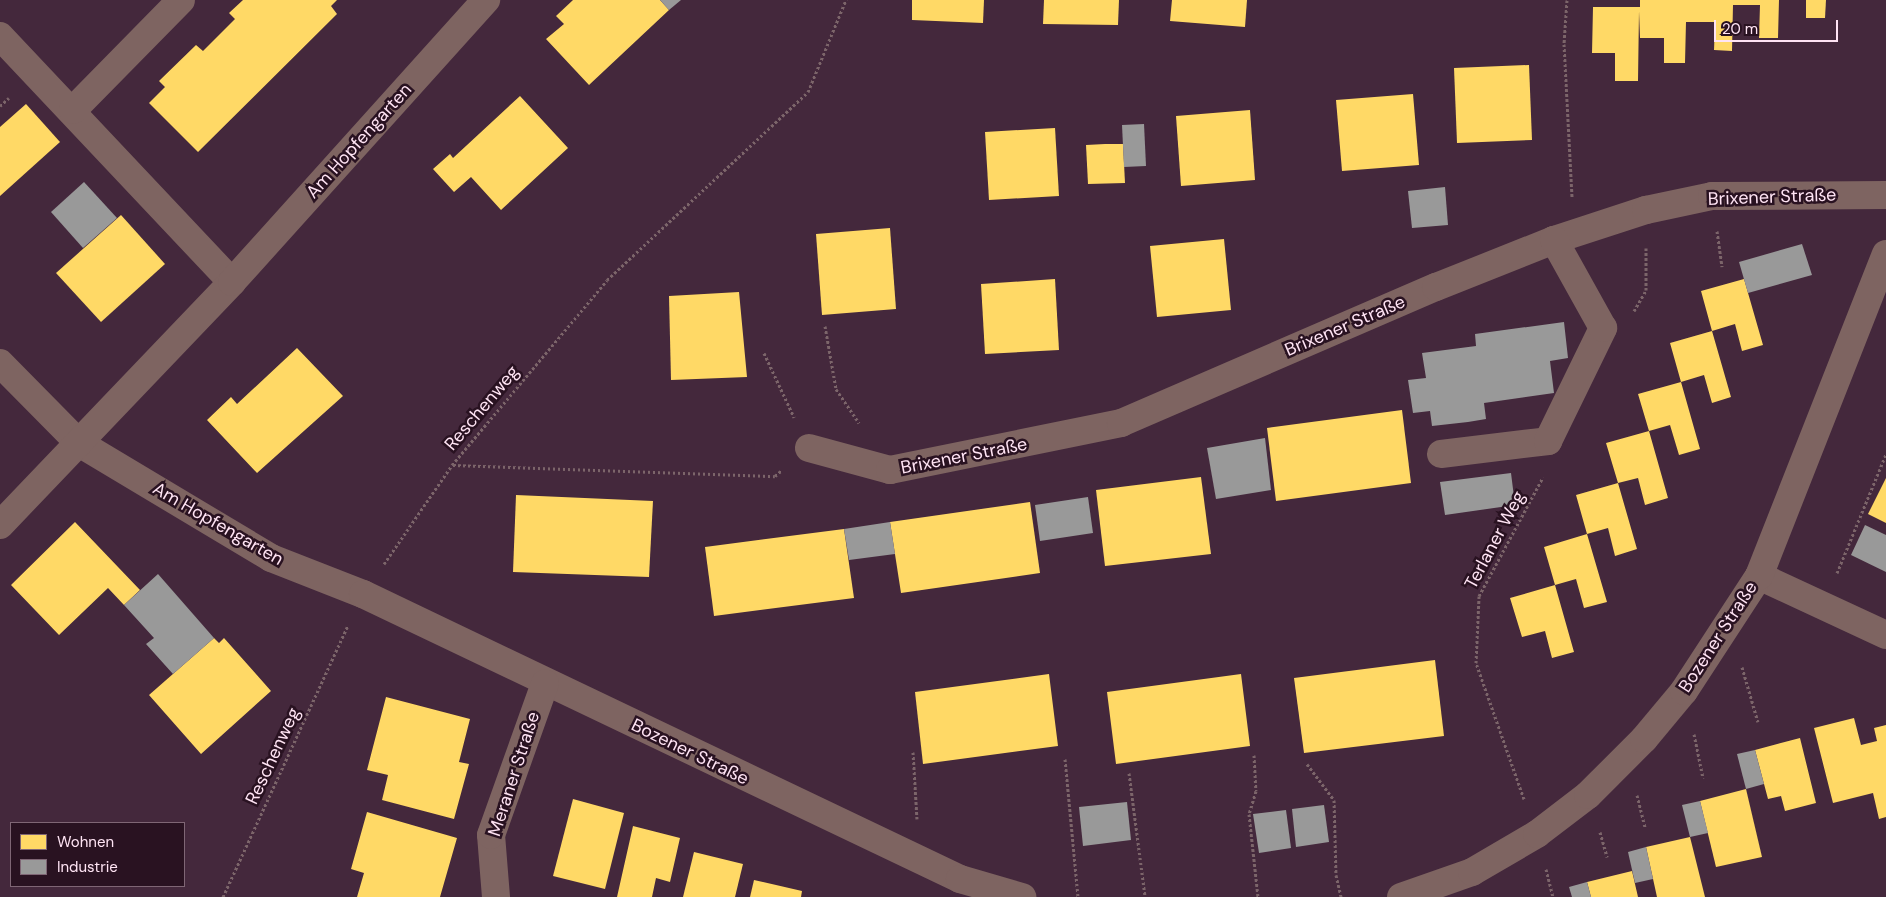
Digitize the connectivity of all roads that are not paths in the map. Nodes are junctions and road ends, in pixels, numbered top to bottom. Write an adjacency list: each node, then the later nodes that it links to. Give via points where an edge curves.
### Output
1 (181, 0): 4 (street)
2 (486, 0): 8 (street, Am Hopfengarten)
3 (0, 36): 4 (street)
4 (72, 110): 8 (street)
5 (1886, 195): 6 (street, Brixener Straße, via 1712,196 1646,210)
6 (1564, 236): 11 (street, Brixener Straße, via 1436,287 1121,424 890,470); 12 (street, via 1603,328 1548,441)
7 (1886, 254): 14 (street, Bozener Straße)
8 (232, 282): 10 (street, Am Hopfengarten)
9 (0, 363): 10 (street, Am Hopfengarten)
10 (79, 443): 13 (street, Am Hopfengarten); 15 (street, Am Hopfengarten, via 272,558)
11 (809, 448)
12 (1441, 454)
13 (0, 525)
14 (1759, 576): 16 (street); 20 (street, Bozener Straße, via 1684,691 1644,739 1588,795 1536,834 1472,872)
15 (363, 594): 17 (street, Bozener Straße)
16 (1886, 634)
17 (545, 683): 18 (street, Meraner Straße, via 491,835); 19 (street, Bozener Straße, via 960,879)
18 (496, 897)
19 (1022, 897)
20 (1401, 897)

